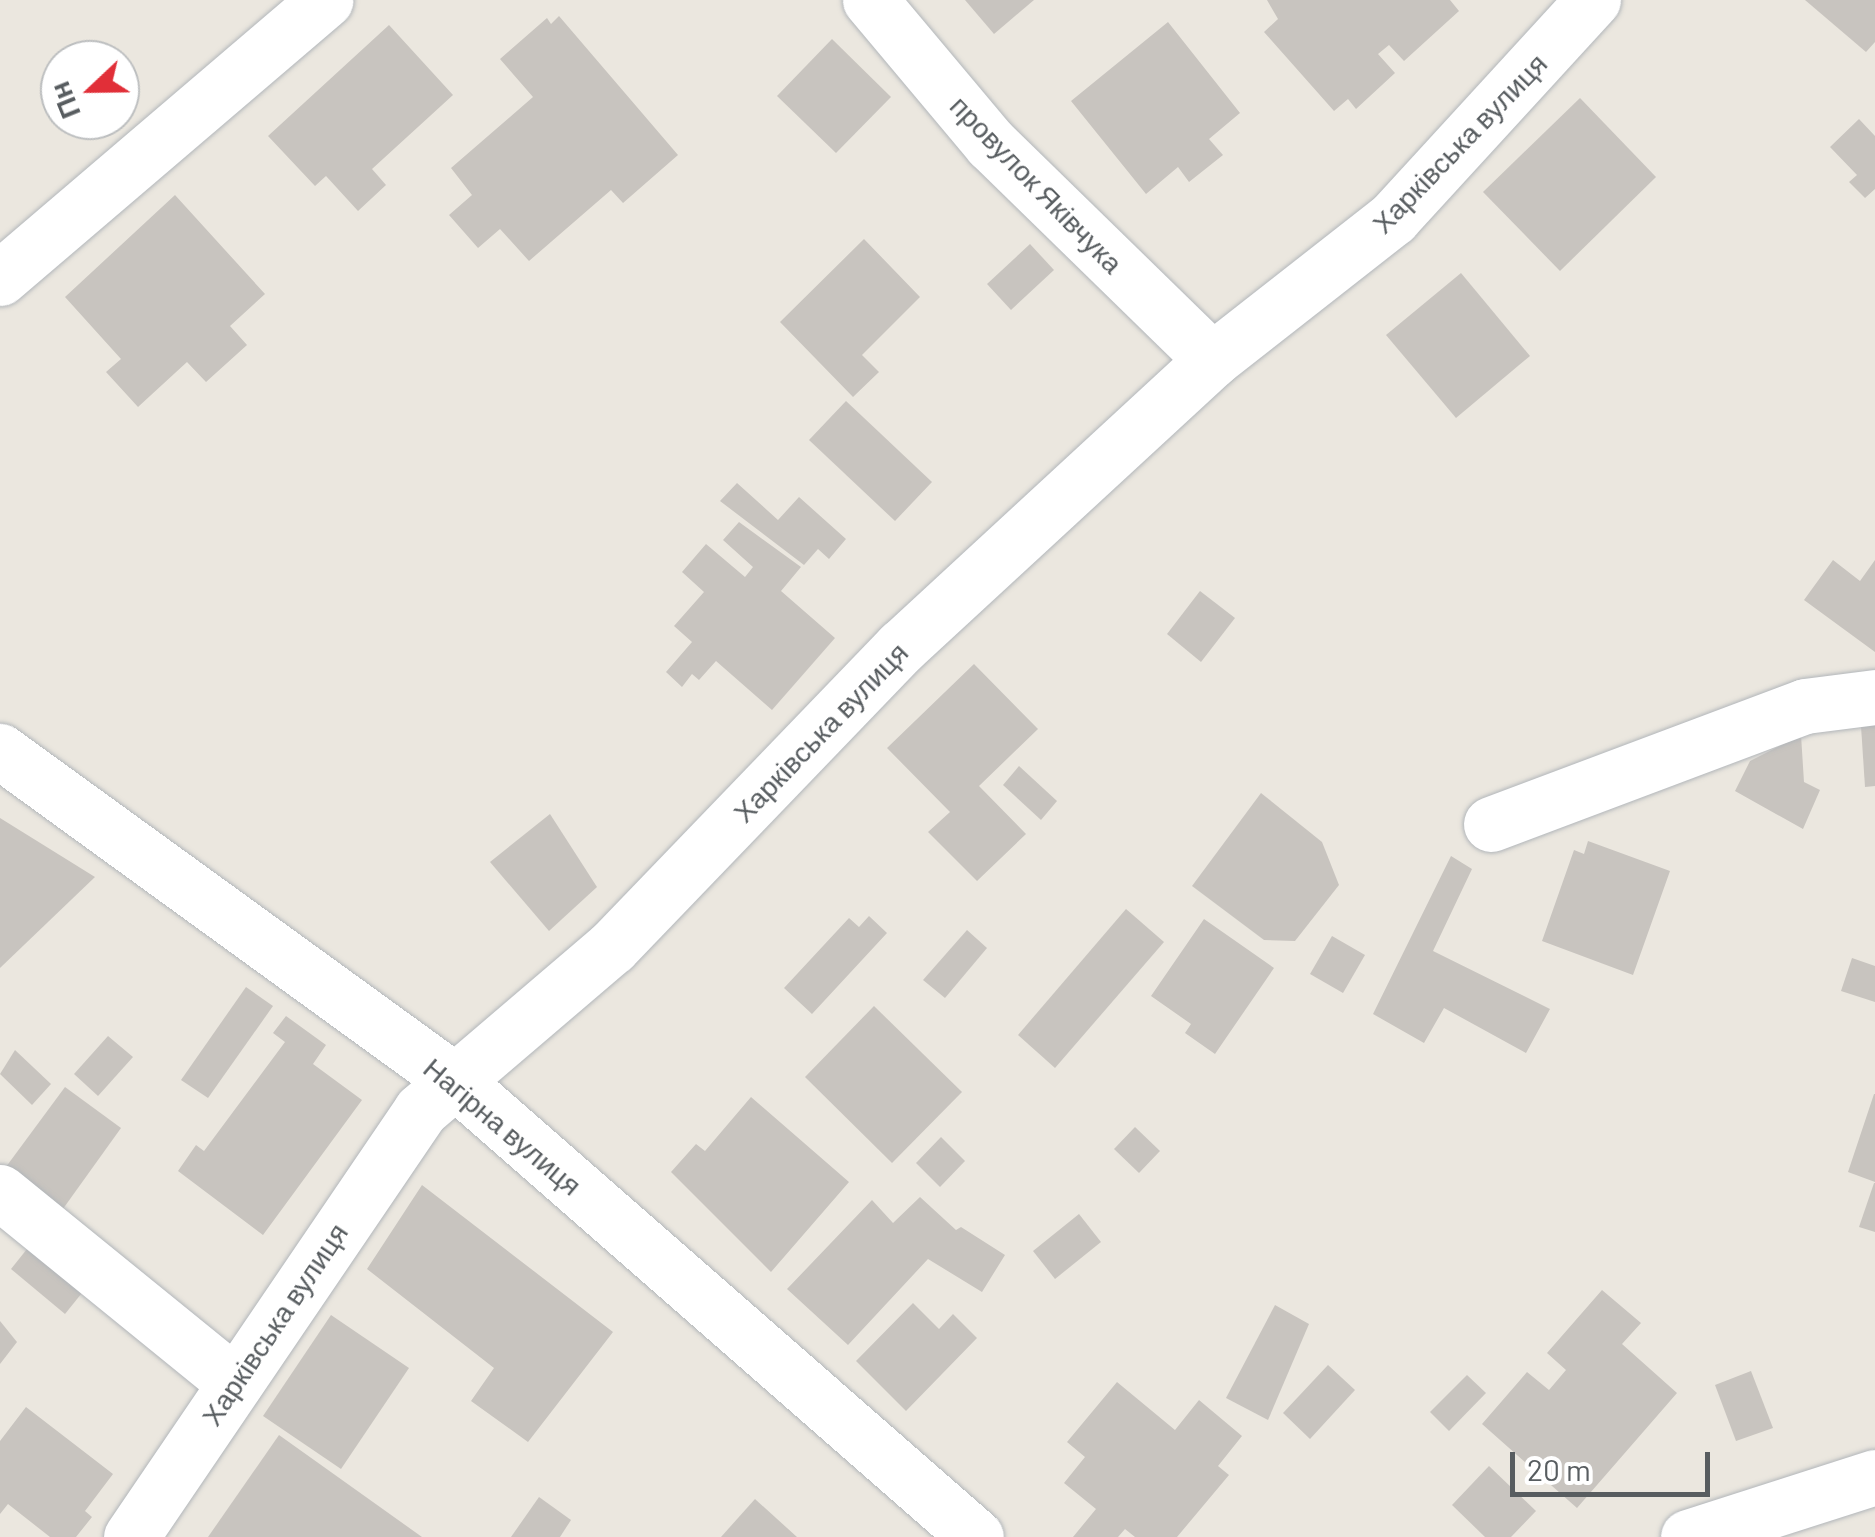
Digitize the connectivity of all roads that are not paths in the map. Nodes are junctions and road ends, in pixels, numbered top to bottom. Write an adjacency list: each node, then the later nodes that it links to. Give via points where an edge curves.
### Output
1 (326, 0): 4 (street)
2 (870, 0): 5 (street, провулок Яківчука, via 991,144)
3 (1593, 0): 5 (street, Харківська вулиця, via 1393,218)
4 (0, 278)
5 (1212, 360): 9 (street, Харківська вулиця, via 901,646 612,948)
6 (1875, 697): 8 (street, via 1805,706)
7 (0, 751): 9 (street, Нагірна вулиця)
8 (1491, 824)
9 (455, 1081): 11 (street, Харківська вулиця, via 395,1140); 14 (street, Нагірна вулиця)
10 (0, 1192): 11 (street)
11 (236, 1382): 13 (street, Харківська вулиця)
12 (1875, 1477): 15 (street)
13 (131, 1537)
14 (976, 1537)
15 (1688, 1537)

